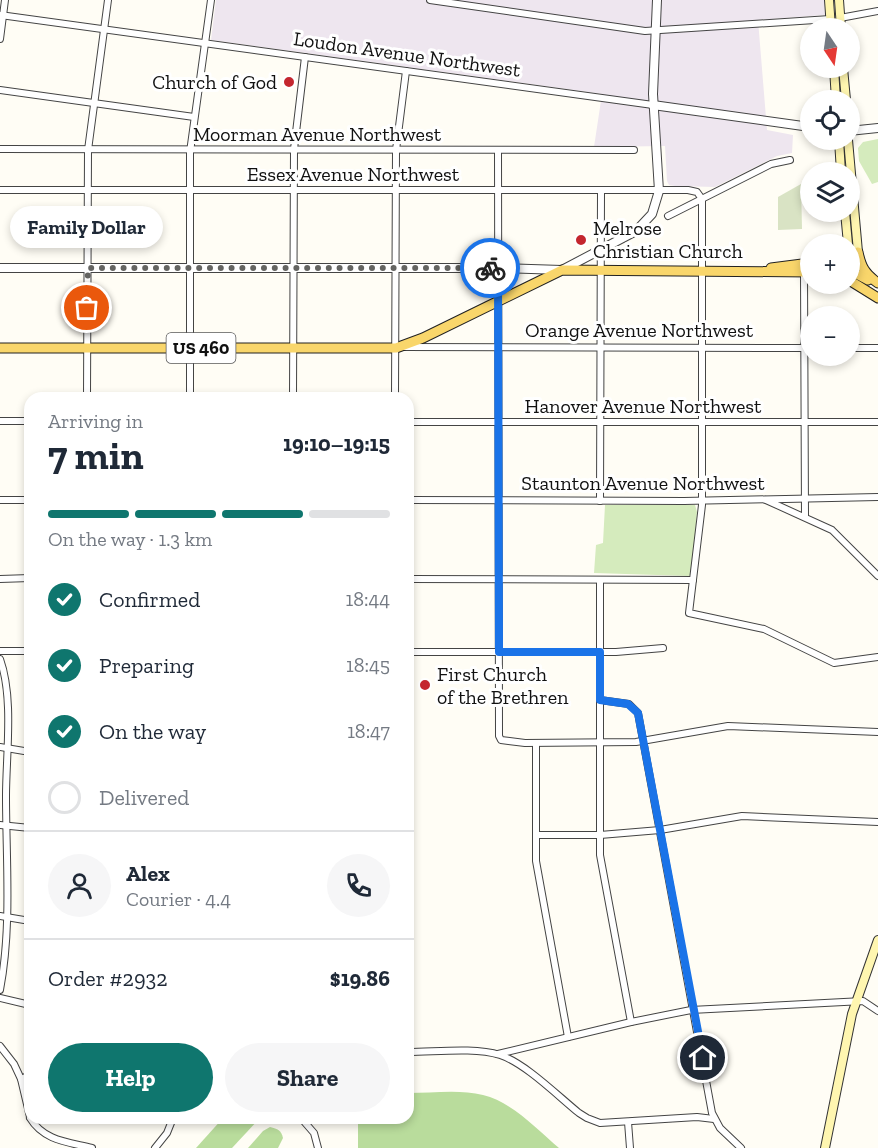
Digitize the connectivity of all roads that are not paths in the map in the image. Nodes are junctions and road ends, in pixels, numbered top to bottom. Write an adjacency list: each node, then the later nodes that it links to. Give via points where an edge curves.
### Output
1 (5, 0): 9 (street)
2 (108, 0): 12 (street)
3 (211, 0): 15 (street)
4 (430, 0): 13 (street)
5 (657, 0): 13 (street)
6 (829, 0): 10 (main road)
7 (838, 0): 10 (main road)
8 (878, 11): 10 (street)
9 (2, 15): 12 (street, Loudon Avenue Northwest); 14 (street)
10 (835, 18)
11 (800, 21): 13 (street)
12 (104, 29): 15 (street, Loudon Avenue Northwest); 19 (street)
13 (656, 31): 20 (street)
14 (0, 39)
15 (205, 44): 16 (street, Loudon Avenue Northwest); 21 (street)
16 (305, 57): 17 (street, Loudon Avenue Northwest); 26 (street)
17 (406, 71): 20 (street, Loudon Avenue Northwest); 29 (street)
18 (0, 90): 19 (street)
19 (94, 102): 21 (street); 27 (street)
20 (653, 105): 22 (street, Loudon Avenue Northwest); 41 (street)
21 (194, 117): 28 (street)
22 (800, 126)
23 (878, 128): 24 (street)
24 (860, 130)
25 (0, 149): 27 (street, Moorman Avenue Northwest)
26 (294, 149): 28 (street, Moorman Avenue Northwest); 29 (street, Moorman Avenue Northwest); 37 (street)
27 (88, 150): 28 (street, Moorman Avenue Northwest); 35 (street)
28 (190, 150): 36 (street)
29 (396, 150): 30 (street, Moorman Avenue Northwest); 38 (street)
30 (498, 150): 31 (street, Moorman Avenue Northwest); 39 (street)
31 (634, 150)
32 (849, 150): 44 (main road)
33 (790, 160): 42 (street, via 771,164)
34 (0, 190): 35 (street, Essex Avenue Northwest)
35 (88, 190): 36 (street, Essex Avenue Northwest); 49 (street)
36 (190, 190): 37 (street, Essex Avenue Northwest); 50 (street)
37 (293, 190): 38 (street, Essex Avenue Northwest); 51 (street)
38 (396, 190): 39 (street, Essex Avenue Northwest); 53 (street)
39 (498, 190): 40 (street, Essex Avenue Northwest); 52 (street)
40 (601, 190): 41 (street, Essex Avenue Northwest); 45 (street)
41 (659, 191): 42 (street, Essex Avenue Northwest, via 694,190); 45 (street, via 647,220 627,237)
42 (702, 199): 43 (street); 56 (street)
43 (668, 216)
44 (856, 234)
45 (601, 250): 54 (street); 55 (street)
46 (860, 259): 60 (main road, via 866,274)
47 (800, 265): 57 (main road, US 460)
48 (0, 268): 49 (street)
49 (88, 268): 50 (street); 66 (street)
50 (190, 268): 51 (street); 67 (street)
51 (293, 268): 53 (street); 68 (street)
52 (498, 268): 53 (street); 54 (street); 63 (street)
53 (395, 269): 64 (street)
54 (562, 270): 55 (main road, US 460); 63 (main road, US 460)
55 (600, 270): 56 (main road, US 460); 70 (street)
56 (702, 270): 57 (main road, US 460); 71 (street)
57 (757, 271): 58 (main road, US 460)
58 (800, 271)
59 (860, 277): 60 (main road)
60 (878, 285)
61 (860, 286): 62 (main road)
62 (878, 298)
63 (499, 300): 64 (main road, US 460); 69 (street)
64 (399, 347): 68 (main road, Orange Avenue Northwest / US 460); 69 (street, Orange Avenue Northwest); 79 (street)
65 (0, 348): 66 (main road, Orange Avenue Northwest / US 460)
66 (88, 348): 67 (main road, Orange Avenue Northwest / US 460); 76 (street)
67 (190, 348): 68 (main road, Orange Avenue Northwest / US 460); 77 (street)
68 (293, 348): 78 (street)
69 (498, 348): 70 (street, Orange Avenue Northwest); 83 (street)
70 (600, 348): 71 (street, Orange Avenue Northwest); 84 (street)
71 (702, 348): 72 (street, Orange Avenue Northwest); 85 (street)
72 (800, 348)
73 (860, 348): 74 (street)
74 (878, 348)
75 (806, 366): 86 (street)
76 (87, 392)
77 (190, 392)
78 (293, 392)
79 (395, 392)
80 (0, 422): 81 (street)
81 (24, 422)
82 (414, 422): 83 (street, Hanover Avenue Northwest)
83 (498, 422): 84 (street, Hanover Avenue Northwest); 94 (street)
84 (600, 422): 85 (street, Hanover Avenue Northwest); 95 (street)
85 (702, 422): 86 (street, Hanover Avenue Northwest); 96 (street)
86 (803, 422): 87 (street, Hanover Avenue Northwest); 88 (street)
87 (878, 422)
88 (804, 497): 89 (street, Staunton Avenue Northwest); 90 (street, Staunton Avenue Northwest); 97 (street)
89 (878, 497)
90 (763, 499): 96 (street, Staunton Avenue Northwest); 97 (street)
91 (0, 500): 92 (street)
92 (24, 500)
93 (414, 500): 94 (street, Staunton Avenue Northwest)
94 (499, 500): 95 (street, Staunton Avenue Northwest); 102 (street)
95 (600, 501): 96 (street, Staunton Avenue Northwest)
96 (701, 501): 104 (street)
97 (805, 516): 98 (street, via 832,530)
98 (878, 576)
99 (24, 578): 100 (street)
100 (0, 579)
101 (414, 579): 102 (street)
102 (498, 579): 103 (street); 109 (street)
103 (600, 580): 104 (street); 110 (street)
104 (693, 580): 111 (street, via 689,613 764,629 834,663)
105 (663, 648): 110 (street)
106 (0, 651): 107 (street)
107 (24, 651)
108 (414, 652): 109 (street)
109 (499, 652): 110 (street); 117 (street, via 499,737 506,742)
110 (600, 652): 113 (street)
111 (878, 657)
112 (0, 659): 118 (street, via 7,685)
113 (600, 700): 115 (street); 116 (street, via 633,706)
114 (878, 732): 116 (street, via 728,726)
115 (600, 742): 116 (street); 117 (street); 125 (street)
116 (644, 742): 123 (street)
117 (536, 743): 124 (street)
118 (4, 747): 119 (street); 121 (street)
119 (24, 751)
120 (878, 822): 123 (street, via 742,816)
121 (3, 825): 122 (street); 126 (street)
122 (24, 827)
123 (660, 830): 125 (street); 133 (street)
124 (536, 835): 125 (street); 136 (street, via 536,861)
125 (600, 835): 135 (street, via 600,855)
126 (3, 916): 127 (street); 129 (street, via 6,949)
127 (24, 920)
128 (878, 940): 131 (main road)
129 (0, 990)
130 (0, 998): 132 (street)
131 (856, 1002): 133 (street); 134 (street, via 865,1002); 153 (main road)
132 (24, 1004)
133 (694, 1010): 135 (street); 143 (street)
134 (878, 1011)
135 (631, 1022): 136 (street)
136 (568, 1036): 139 (street)
137 (0, 1046): 141 (street)
138 (414, 1052): 139 (street)
139 (498, 1054): 144 (street, via 519,1065 587,1118 600,1123)
140 (24, 1078): 141 (street)
141 (21, 1079): 142 (street)
142 (24, 1092)
143 (714, 1119): 144 (street); 152 (street)
144 (628, 1122): 151 (street)
145 (35, 1124): 148 (street, via 49,1137)
146 (170, 1124): 149 (street)
147 (306, 1124): 150 (street, via 314,1133)
148 (92, 1148)
149 (155, 1148)
150 (318, 1148)
151 (630, 1148)
152 (741, 1148)
153 (825, 1148)

